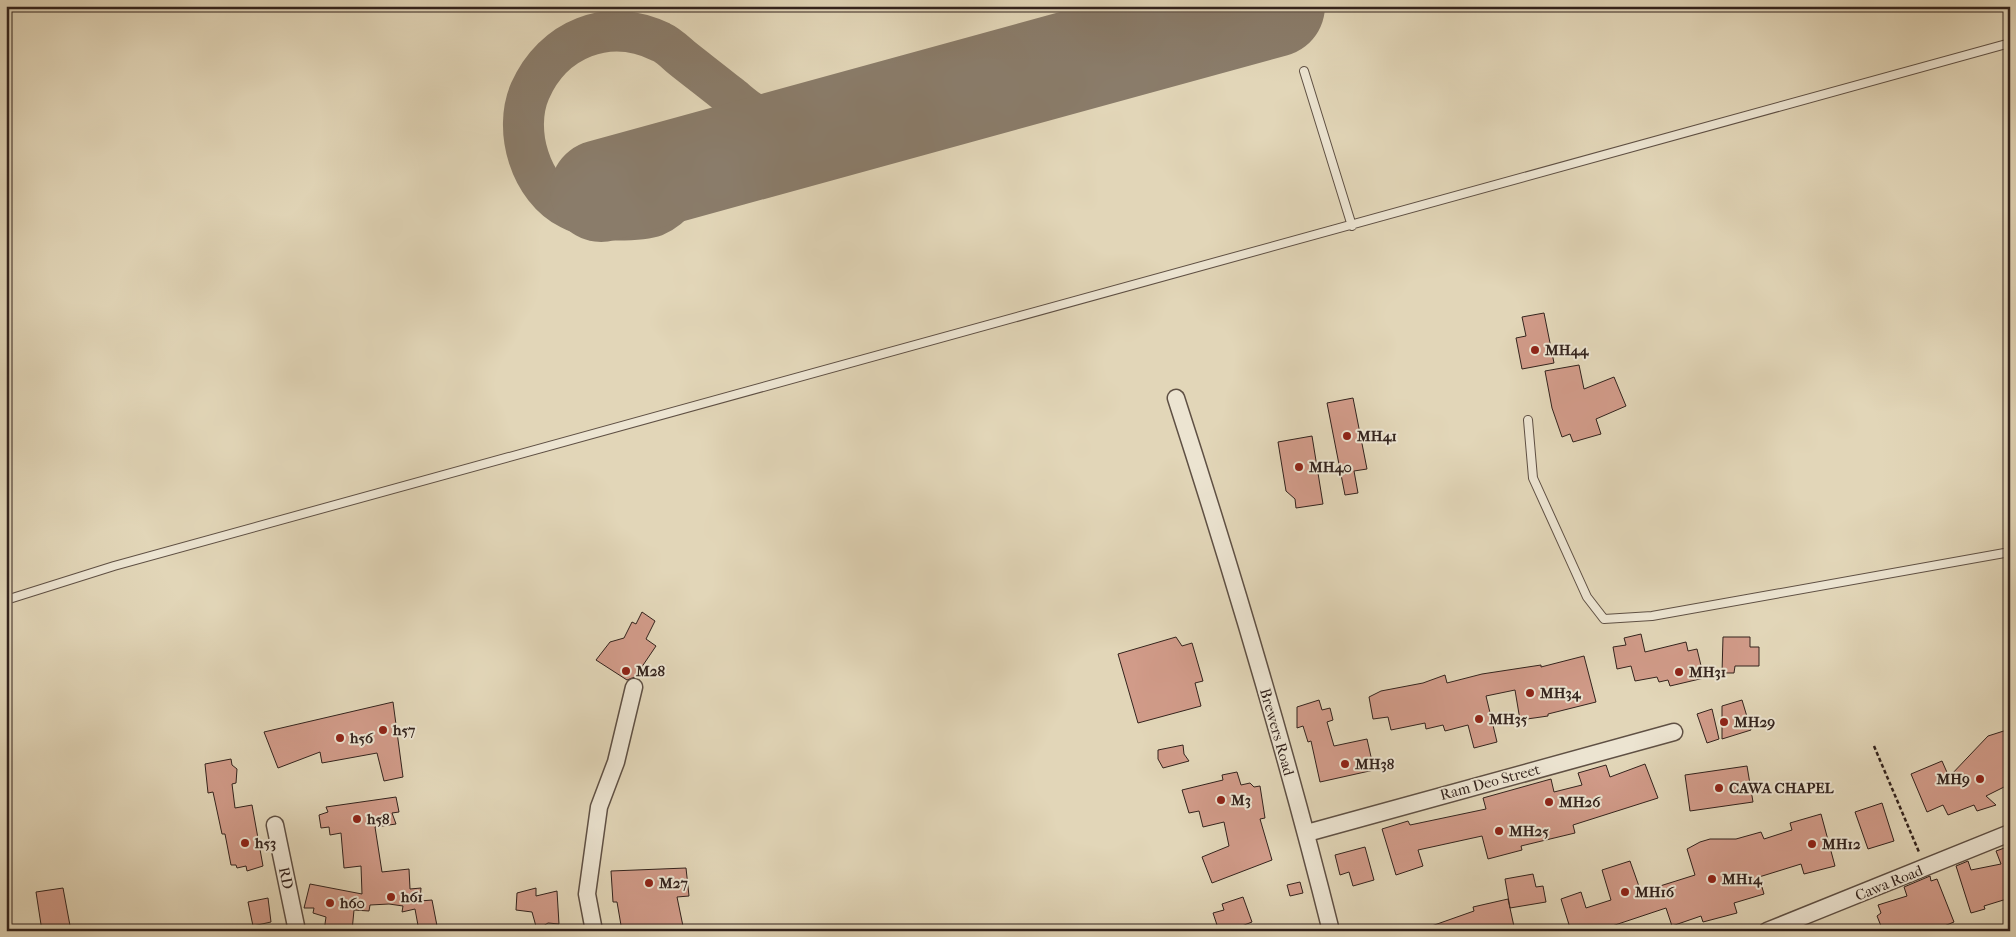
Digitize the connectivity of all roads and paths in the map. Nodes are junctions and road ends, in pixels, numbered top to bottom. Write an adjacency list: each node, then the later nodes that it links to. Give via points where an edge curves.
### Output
1 (2010, 43): 3 (lane)
2 (1304, 71): 3 (lane)
3 (1352, 226): 7 (lane, via 114,566)
4 (1176, 398): 12 (street, Brewers Road, via 1220,535)
5 (1528, 420): 6 (lane, via 1533,478 1587,597 1604,619 1652,616)
6 (2010, 552)
7 (6, 600)
8 (634, 687): 17 (street, via 616,762 599,807 587,894)
9 (1674, 732): 12 (street, Ram Deo Street)
10 (1874, 746): 14 (path)
11 (275, 824): 16 (street, RD)
12 (1307, 833): 18 (street, Brewers Road)
13 (2010, 833): 14 (street, Cawa Road)
14 (1926, 867): 15 (street, Cawa Road)
15 (1772, 930)
16 (297, 931)
17 (594, 931)
18 (1331, 931)

